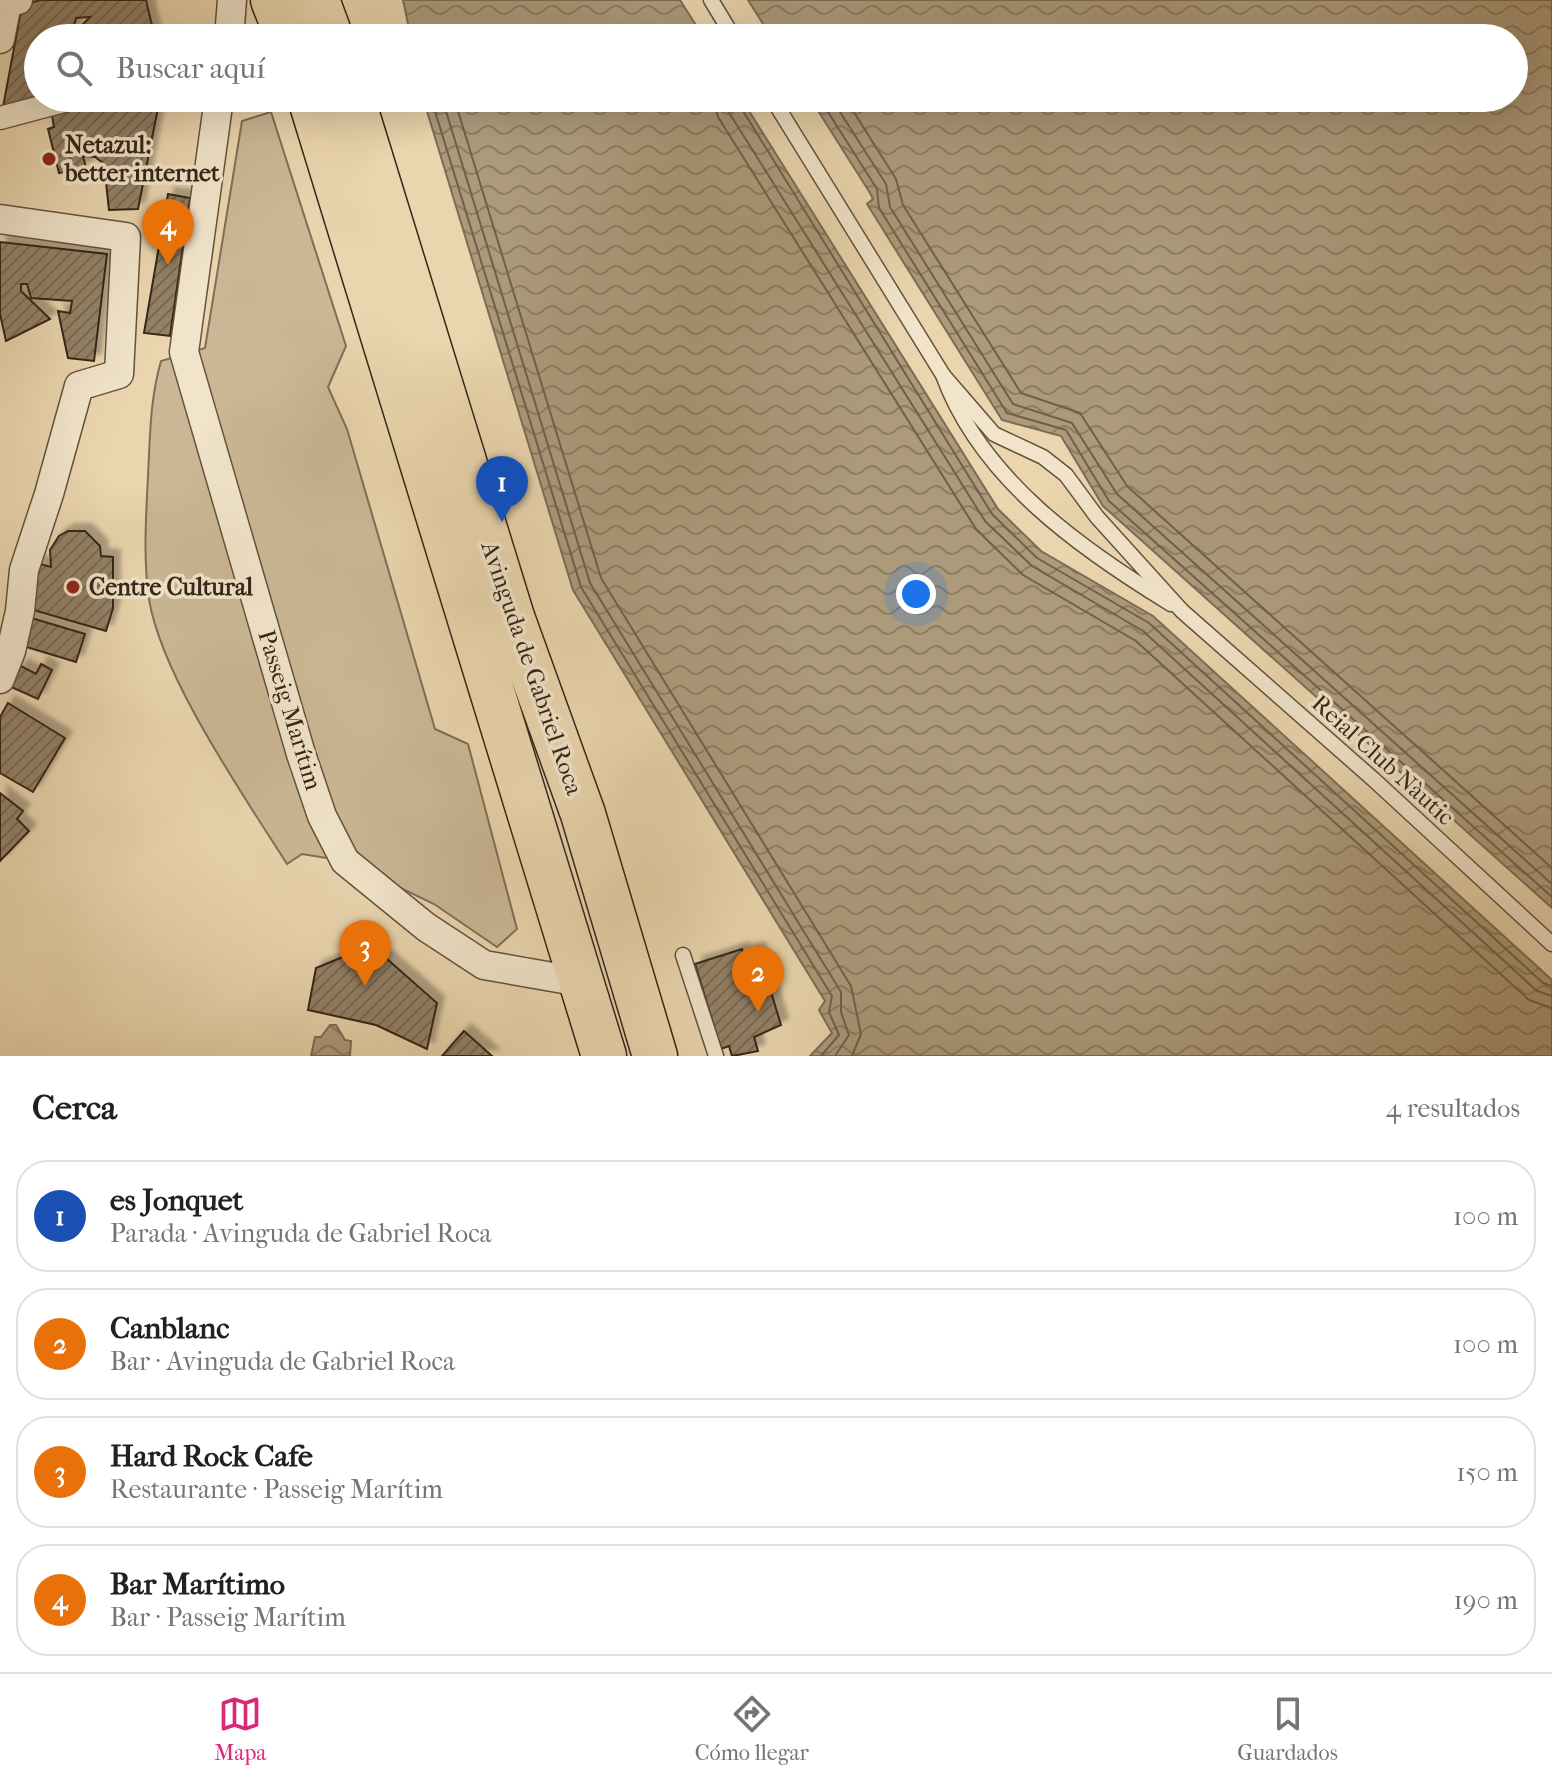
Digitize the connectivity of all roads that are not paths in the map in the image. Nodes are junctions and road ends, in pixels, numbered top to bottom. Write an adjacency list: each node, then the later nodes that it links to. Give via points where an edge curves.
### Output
1 (18, 0): 10 (street, via 7,3)
2 (232, 0): 6 (street)
3 (273, 0): 7 (highway)
4 (317, 0): 8 (highway)
5 (711, 0): 9 (lane)
6 (230, 24)
7 (282, 24)
8 (326, 24)
9 (726, 24)
10 (0, 39)
11 (24, 112): 16 (street)
12 (217, 112): 24 (street, Passeig Marítim, via 184,352 322,816 345,861 426,927 484,965)
13 (314, 112): 24 (highway, Avinguda de Gabriel Roca)
14 (356, 112): 26 (highway, Avinguda de Gabriel Roca, via 512,617 583,814)
15 (781, 112): 18 (lane)
16 (0, 118)
17 (0, 219): 19 (street, via 126,237 119,374 79,386)
18 (943, 375): 20 (lane, via 994,434 1043,457 1066,475); 20 (lane, via 961,414 1016,488 1132,579)
19 (12, 571): 21 (street, via 20,611)
20 (1182, 611): 22 (lane, Reial Club Nàutic)
21 (0, 679)
22 (1552, 944)
23 (683, 955): 27 (lane)
24 (584, 987): 25 (highway, Avinguda de Gabriel Roca)
25 (604, 1056)
26 (655, 1056)
27 (716, 1056)

